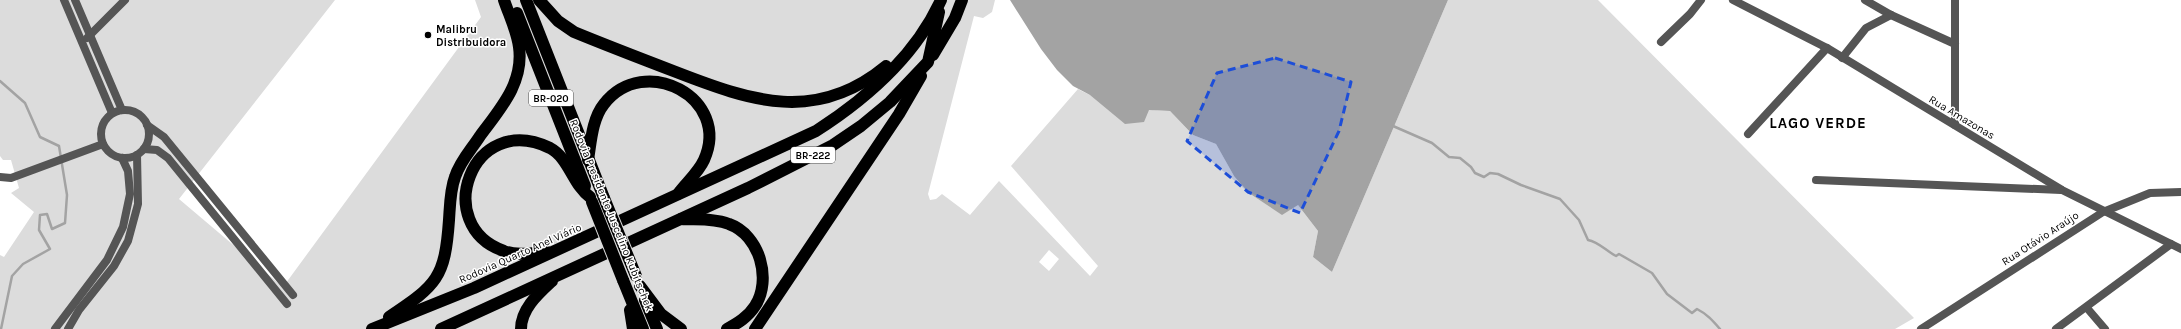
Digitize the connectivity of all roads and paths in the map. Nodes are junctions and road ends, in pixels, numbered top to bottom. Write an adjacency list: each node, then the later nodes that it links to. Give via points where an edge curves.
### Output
1 (64, 0): 16 (street)
2 (75, 0): 15 (street)
3 (125, 0): 15 (street)
4 (504, 0): 51 (highway, via 519,48 518,72 508,100 468,152 454,179 447,250 443,264 428,289)
5 (511, 0): 37 (highway, Rodovia Presidente Juscelino Kubitschek / BR-020)
6 (526, 0): 31 (highway, Rodovia Presidente Juscelino Kubitschek / BR-020)
7 (539, 0): 18 (highway, via 558,21 574,32 721,90 766,102 785,103 840,94 875,76)
8 (941, 0): 18 (highway, BR-222, via 932,20); 22 (highway)
9 (962, 0): 22 (highway, BR-222, via 955,18)
10 (1700, 0): 17 (street, via 1690,14)
11 (1733, 0): 20 (street, Rua Amazonas)
12 (1865, 0): 14 (street)
13 (1955, 0): 19 (street)
14 (1891, 15): 19 (street); 21 (street, via 1866,28)
15 (90, 35): 16 (street); 23 (street)
16 (81, 42): 24 (street)
17 (1661, 42)
18 (914, 44): 36 (highway, BR-222, via 878,84 844,113 816,131)
19 (1955, 44): 26 (street)
20 (1827, 48): 21 (street, Rua Amazonas); 27 (street)
21 (1842, 58): 26 (street, Rua Amazonas)
22 (928, 62): 39 (highway, BR-222, via 890,102 833,145 748,188); 59 (highway, via 899,114)
23 (122, 110): 24 (street); 25 (street, via 138,113)
24 (112, 113): 28 (street, via 101,130)
25 (147, 125): 29 (street, via 149,134); 46 (street, via 164,137)
26 (1955, 125): 34 (street, Rua Amazonas)
27 (1748, 134)
28 (103, 144): 30 (street, via 114,156); 32 (street, via 12,178)
29 (140, 152): 30 (street); 47 (street, via 157,150 168,158); 50 (street, via 138,204 128,241 114,266 79,310 75,321)
30 (122, 158): 49 (street, via 128,171 130,194 123,227 107,260)
31 (588, 160): 36 (highway, via 597,117 603,105 613,95 626,87 648,81 665,82 678,87 690,95 701,108 708,134 704,160); 44 (highway, Rodovia Presidente Juscelino Kubitschek / BR-020, bridge)
32 (0, 177)
33 (1816, 180): 34 (street)
34 (2062, 190): 38 (street, Rua Amazonas)
35 (2181, 192): 38 (street, Rua Otávio Araújo, via 2150,193)
36 (676, 196): 42 (highway, Rodovia Quarto Anel Viário)
37 (591, 199): 42 (highway, via 582,191 562,159 552,149 540,144 527,140 501,144 485,153 477,162 465,188 465,198 469,216 478,234 492,246 505,252); 45 (highway, Rodovia Presidente Juscelino Kubitschek / BR-020, bridge)
38 (2103, 212): 40 (street, Rua Amazonas); 60 (street, Rua Otávio Araújo)
39 (677, 219): 43 (highway, BR-222); 58 (highway, via 729,224 748,237 758,252 763,280 756,305 743,319)
40 (2171, 244): 41 (street, Rua Amazonas); 48 (street)
41 (2181, 249)
42 (555, 252): 51 (highway, Rodovia Quarto Anel Viário)
43 (559, 274): 52 (highway); 53 (highway, via 530,304)
44 (638, 281): 56 (highway, Rodovia Presidente Juscelino Kubitschek / BR-020); 57 (highway, via 661,314)
45 (624, 283): 54 (highway); 55 (highway, Rodovia Presidente Juscelino Kubitschek / BR-020)
46 (293, 294)
47 (287, 304)
48 (2087, 308): 61 (street); 62 (street)
49 (55, 329)
50 (68, 329)
51 (372, 329)
52 (441, 329)
53 (521, 329)
54 (633, 329)
55 (643, 329)
56 (657, 329)
57 (681, 329)
58 (726, 329)
59 (754, 329)
60 (1922, 329)
61 (2056, 329)
62 (2105, 329)

